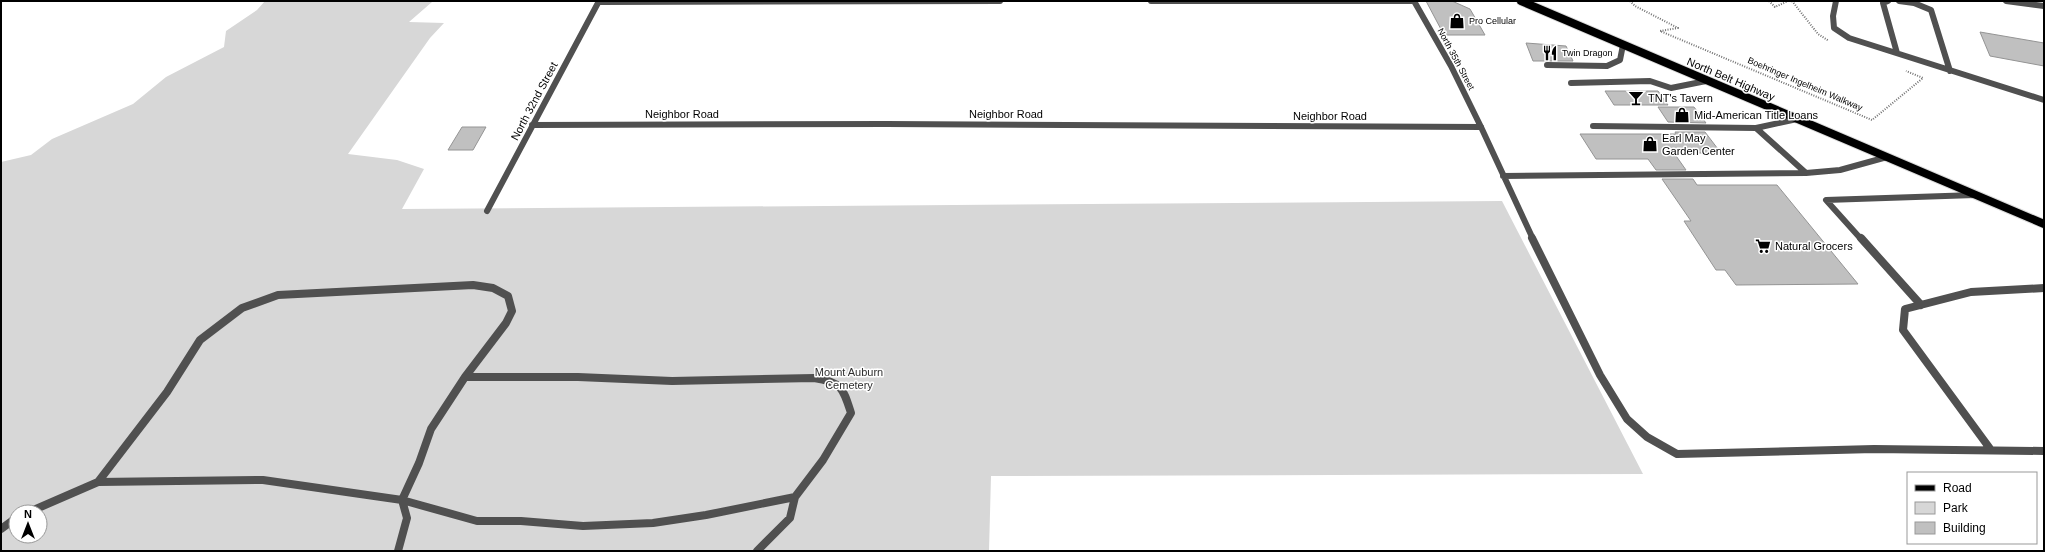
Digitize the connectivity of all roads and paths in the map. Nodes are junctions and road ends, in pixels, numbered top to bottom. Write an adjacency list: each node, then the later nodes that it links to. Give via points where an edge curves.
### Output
1 (599, 1): 2 (street); 27 (street, North 32nd Street)
2 (1000, 1)
3 (1150, 1): 4 (street)
4 (1414, 1): 29 (street, North 35th Street, via 1451,66)
5 (1521, 1): 18 (main road, North Belt Highway)
6 (1630, 1): 21 (path, Boehringer Ingelheim Walkway, via 1678,28 1660,31 1872,120 1923,78)
7 (1770, 1): 8 (path, via 1775,7)
8 (1788, 1)
9 (1792, 1): 17 (path, via 1822,38)
10 (1836, 1): 19 (lane, via 1834,28 1849,38)
11 (1888, 1): 19 (lane, via 1883,3)
12 (1899, 1): 16 (lane)
13 (1925, 1): 16 (lane)
14 (2006, 1): 15 (lane)
15 (2044, 6)
16 (1925, 7): 22 (lane, via 1931,10)
17 (1836, 44)
18 (1623, 46): 20 (lane, via 1620,60 1607,66); 23 (main road, North Belt Highway)
19 (1897, 53): 22 (lane)
20 (1547, 65)
21 (1901, 69)
22 (1950, 71): 25 (lane)
23 (1706, 81): 24 (lane, via 1671,88 1650,82); 26 (main road, North Belt Highway)
24 (1571, 83)
25 (2044, 100)
26 (1797, 119): 30 (lane); 31 (main road, North Belt Highway)
27 (532, 125): 29 (street, Neighbor Road); 35 (street, North 32nd Street)
28 (1593, 126): 30 (lane)
29 (1481, 127): 33 (lane)
30 (1756, 128): 32 (lane)
31 (1887, 157): 32 (lane, via 1840,170); 34 (main road, North Belt Highway)
32 (1806, 173): 33 (lane)
33 (1503, 176): 40 (lane, via 1600,375 1627,419 1647,437 1677,454 1874,449)
34 (1975, 195): 36 (main road, North Belt Highway); 38 (lane, via 1826,200)
35 (487, 211)
36 (2044, 224)
37 (2044, 288): 38 (lane, via 1971,292)
38 (1921, 305): 40 (lane, via 1904,309 1902,330)
39 (464, 377): 42 (lane, via 506,323 512,311 508,296 493,288 473,285 278,295 242,308 200,340 167,392); 43 (lane, via 578,377 672,381 814,378 830,380 844,390 851,413 823,460); 44 (lane, via 431,429)
40 (1992, 450): 41 (lane)
41 (2044, 450)
42 (98, 482): 44 (lane, via 263,480); 45 (lane)
43 (795, 497): 44 (lane, via 653,523 583,526 520,521 477,521); 47 (lane, via 790,518)
44 (402, 500): 46 (lane, via 407,518)
45 (46, 504)
46 (398, 551)
47 (757, 551)

